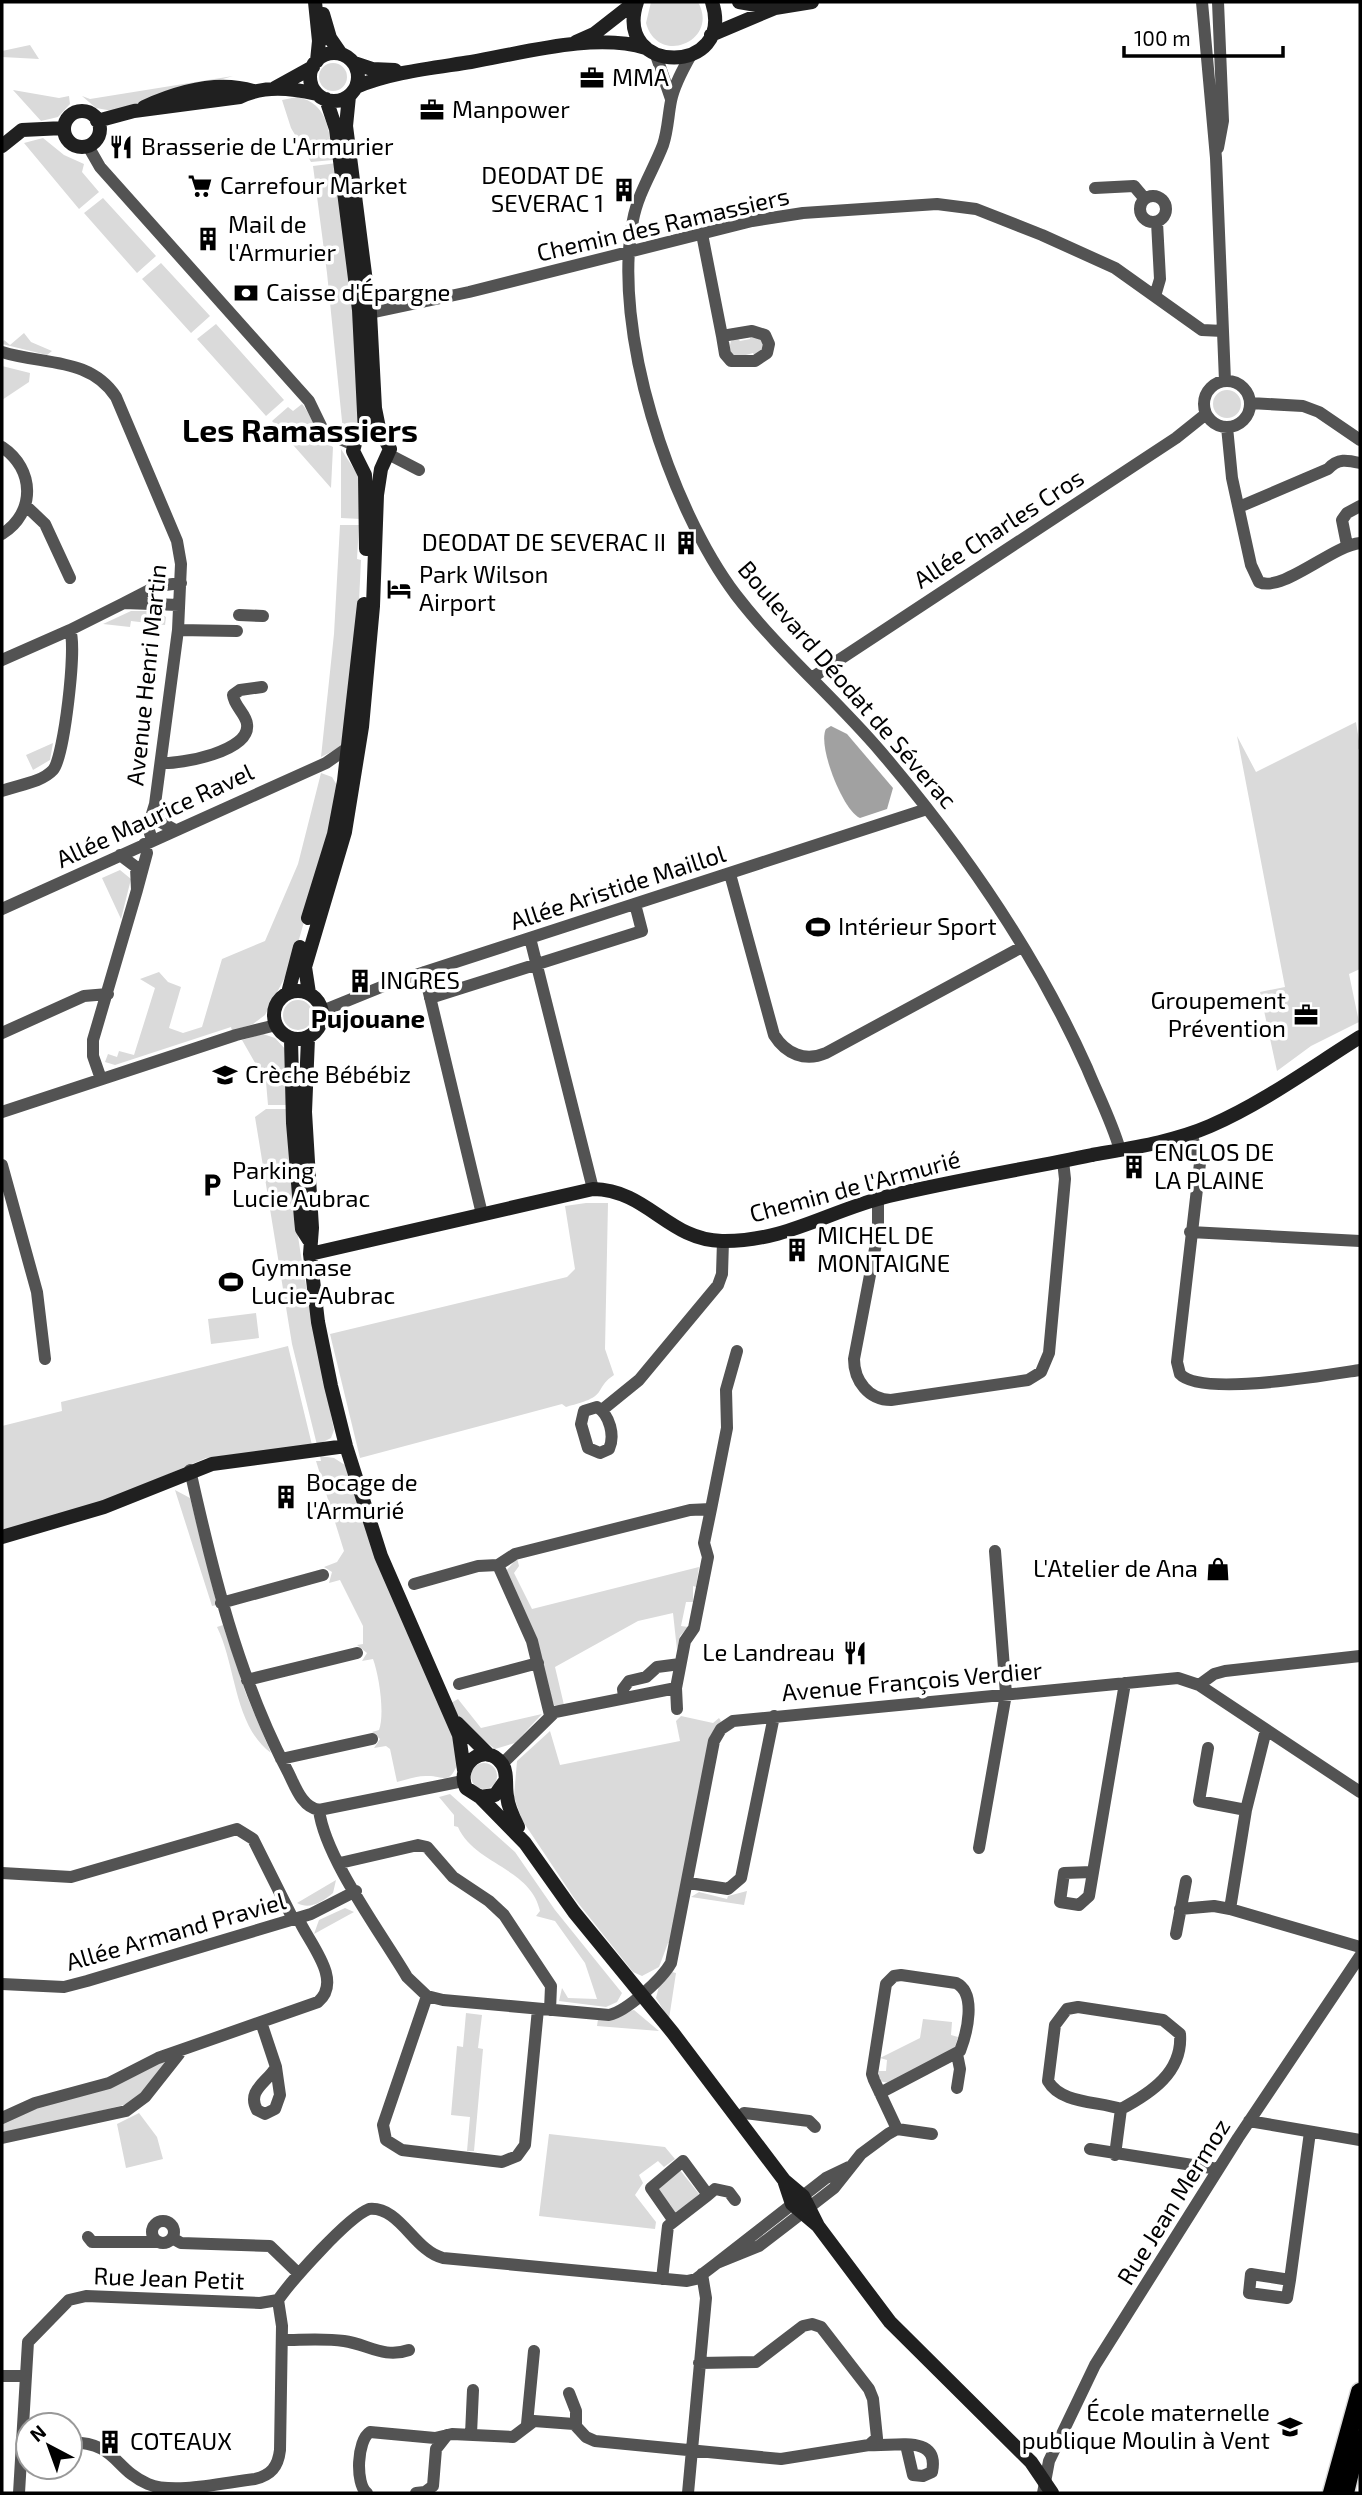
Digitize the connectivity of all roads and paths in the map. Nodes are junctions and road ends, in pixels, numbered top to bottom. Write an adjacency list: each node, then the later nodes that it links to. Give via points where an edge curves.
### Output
1 (316, 2): 12 (main road); 15 (main road, via 319,41)
2 (636, 2): 10 (main road); 11 (main road, via 634,26)
3 (712, 2): 9 (main road, via 715,19)
4 (739, 2): 8 (main road)
5 (813, 2): 8 (main road)
6 (1202, 2): 25 (street)
7 (1218, 2): 25 (street, via 1223,121)
8 (775, 8): 9 (main road)
9 (711, 35): 13 (main road)
10 (573, 44): 11 (main road, via 633,44); 16 (main road)
11 (651, 51): 13 (main road, via 677,59); 20 (street, Boulevard Déodat de Séverac)
12 (341, 54): 14 (main road); 15 (main road, via 328,54)
13 (691, 55): 20 (street, Boulevard Déodat de Séverac)
14 (354, 63): 16 (main road, via 372,69); 18 (main road, via 358,75)
15 (315, 64): 17 (main road); 19 (main road, via 312,84)
16 (414, 71): 18 (main road)
17 (275, 88): 19 (main road); 21 (main road)
18 (352, 92): 19 (main road, via 338,101); 32 (main road, via 346,126)
19 (321, 96): 40 (main road, via 336,129 357,297)
20 (671, 99): 30 (street, Boulevard Déodat de Séverac, via 665,140 638,198)
21 (97, 121): 22 (main road, via 80,112 68,119); 24 (main road, via 99,134)
22 (64, 128): 23 (main road, via 22,130); 24 (main road, via 68,141)
23 (2, 146)
24 (88, 146): 43 (street, via 100,167 309,401 324,432)
25 (1216, 158): 33 (street)
26 (1095, 188): 27 (street, via 1134,186)
27 (1145, 199): 28 (street, via 1141,215 1148,222); 28 (street, via 1158,197 1165,204 1166,212)
28 (1157, 222): 31 (street, via 1160,279)
29 (702, 234): 30 (street, Chemin des Ramassiers); 31 (street, Chemin des Ramassiers, via 803,213 964,206 1115,268); 34 (street)
30 (629, 253): 32 (street, Chemin des Ramassiers); 64 (street, Boulevard Déodat de Séverac, via 633,316 645,386 657,436 683,506 734,592)
31 (1155, 296): 33 (street, Chemin des Ramassiers, via 1202,330)
32 (370, 313): 41 (main road, via 375,408)
33 (1223, 331): 36 (street)
34 (722, 336)
35 (2, 352): 55 (street, Avenue Henri Martin, via 81,368 113,392 177,541)
36 (1225, 381): 37 (street, via 1245,390); 38 (street, via 1209,389)
37 (1250, 403): 39 (street, via 1243,420); 42 (street, via 1303,406)
38 (1206, 414): 39 (street); 64 (street, Allée Charles Cros)
39 (1227, 427): 51 (street)
40 (365, 433): 41 (main road); 43 (main road)
41 (383, 435): 45 (main road, via 389,444)
42 (1360, 440)
43 (354, 445): 47 (main road)
44 (2, 447): 49 (street, via 23,468 28,488)
45 (387, 459): 47 (main road, via 370,469); 48 (street); 85 (main road, via 377,495 361,740 345,832 305,967)
46 (1360, 463): 51 (street, via 1341,460 1328,470)
47 (360, 465): 66 (main road, via 366,484 366,555)
48 (419, 470)
49 (25, 505): 52 (street); 54 (street, via 45,524)
50 (1360, 506): 53 (street, via 1342,520)
51 (1239, 507): 53 (street, via 1254,575 1266,585 1283,581)
52 (2, 534)
53 (1354, 544)
54 (70, 578)
55 (181, 583): 56 (street, via 157,586); 57 (street, Avenue Henri Martin)
56 (124, 603): 57 (street); 60 (street)
57 (179, 605): 61 (street, Avenue Henri Martin)
58 (239, 615): 59 (street)
59 (263, 616)
60 (70, 630): 63 (street); 70 (street, via 74,646 60,760 47,775)
61 (178, 630): 62 (street); 67 (street, Avenue Henri Martin)
62 (237, 631)
63 (2, 660)
64 (813, 677): 72 (street, Boulevard Déodat de Séverac)
65 (262, 687): 67 (street, via 233,695 247,722 240,740 206,758)
66 (349, 747): 68 (street, Allée Maurice Ravel); 69 (main road)
67 (162, 763): 71 (street, Avenue Henri Martin)
68 (326, 763): 69 (street); 73 (street, Allée Maurice Ravel)
69 (344, 781): 84 (main road, via 334,834)
70 (2, 791)
71 (155, 804): 73 (street, Avenue Henri Martin, via 159,821); 74 (street, Avenue Henri Martin)
72 (927, 809): 76 (street, Allée Aristide Maillol); 81 (street, Boulevard Déodat de Séverac)
73 (175, 830): 74 (street, Allée Maurice Ravel)
74 (148, 842): 75 (street, Allée Maurice Ravel); 77 (street, Avenue Henri Martin)
75 (120, 855): 77 (street, via 136,867); 79 (street, Allée Maurice Ravel)
76 (730, 874): 78 (street, Allée Aristide Maillol); 81 (street, via 772,1030 781,1045 804,1057 825,1053)
77 (137, 890): 86 (street, Avenue Henri Martin)
78 (635, 904): 80 (street, Allée Aristide Maillol); 82 (street, via 642,931)
79 (2, 909)
80 (530, 938): 82 (street); 83 (street, Allée Aristide Maillol)
81 (1022, 947): 97 (street, Boulevard Déodat de Séverac, via 1069,1030)
82 (537, 965): 87 (street); 100 (street)
83 (424, 972): 87 (street); 88 (street, Allée Aristide Maillol)
84 (288, 993): 85 (main road); 89 (main road, via 274,1010)
85 (309, 993): 88 (main road)
86 (108, 994): 90 (street, via 84,996); 94 (street, Avenue Henri Martin, via 92,1050)
87 (430, 998): 102 (street)
88 (322, 1011): 92 (main road, via 320,1027)
89 (276, 1025): 93 (main road); 94 (street)
90 (2, 1033)
91 (1360, 1037): 96 (main road, Chemin de l'Armurié, via 1256,1102)
92 (308, 1038): 93 (main road); 106 (main road)
93 (291, 1039): 106 (main road, via 301,1219)
94 (101, 1079): 95 (street)
95 (2, 1112)
96 (1191, 1133): 97 (main road, Chemin de l'Armurié); 103 (street, via 1200,1163)
97 (1120, 1150): 98 (main road, Chemin de l'Armurié)
98 (1063, 1161): 101 (main road, Chemin de l'Armurié); 101 (street, via 1049,1353 1041,1372 1028,1380 891,1400 879,1399 862,1386 855,1359 878,1233)
99 (2, 1165): 108 (street, via 37,1292)
100 (593, 1189): 102 (main road, Chemin de l'Armurié); 104 (main road, Chemin de l'Armurié, via 628,1195 686,1234)
101 (878, 1199): 104 (main road, Chemin de l'Armurié, via 789,1233)
102 (482, 1214): 106 (main road, Chemin de l'Armurié)
103 (1190, 1232): 105 (street); 109 (street, via 1177,1362 1182,1377 1197,1383 1272,1383)
104 (723, 1241): 110 (street, via 718,1285 639,1380)
105 (1360, 1241)
106 (309, 1247): 111 (main road, via 318,1322)
107 (737, 1351): 113 (street, via 726,1390 727,1428)
108 (45, 1359)
109 (1360, 1370)
110 (602, 1409)
111 (346, 1446): 112 (main road); 132 (main road, via 381,1556)
112 (190, 1470): 114 (main road, via 104,1507); 119 (street)
113 (711, 1509): 116 (street, via 690,1510 515,1554); 123 (street, via 704,1543 708,1555 694,1628)
114 (2, 1536)
115 (995, 1552): 129 (street)
116 (498, 1565): 118 (street); 122 (street, via 530,1634)
117 (323, 1575): 119 (street)
118 (414, 1584)
119 (221, 1603): 124 (street)
120 (358, 1653): 124 (street)
121 (1360, 1656): 127 (street, via 1224,1671)
122 (538, 1663): 126 (street); 133 (street)
123 (680, 1664): 128 (street); 130 (street, via 657,1667 646,1677 629,1681)
124 (247, 1679): 139 (street)
125 (1125, 1683): 127 (street, Avenue François Verdier, via 1178,1678); 129 (street, Avenue François Verdier); 150 (street)
126 (459, 1684)
127 (1199, 1685): 135 (street, Avenue François Verdier)
128 (676, 1688): 130 (street); 131 (street)
129 (1006, 1694): 134 (street, Avenue François Verdier); 148 (street)
130 (624, 1697): 133 (street)
131 (677, 1709)
132 (450, 1714): 138 (main road); 141 (main road)
133 (550, 1715): 140 (street)
134 (774, 1716): 153 (street, Avenue François Verdier, via 733,1721 715,1738); 153 (street, via 741,1878 730,1888)
135 (1266, 1730): 143 (street, Avenue François Verdier); 146 (street)
136 (372, 1739): 139 (street)
137 (1208, 1748): 146 (street, via 1199,1801)
138 (489, 1755): 140 (main road); 141 (main road, via 473,1758)
139 (281, 1759): 145 (street, via 307,1805)
140 (502, 1764): 142 (main road)
141 (463, 1775): 144 (main road, via 469,1791); 145 (street)
142 (505, 1781): 144 (main road, via 495,1795); 147 (main road, via 509,1809)
143 (1360, 1792)
144 (480, 1797): 147 (main road)
145 (319, 1810): 149 (street, via 323,1829)
146 (1246, 1810): 156 (street)
147 (525, 1843): 162 (main road, via 573,1912)
148 (979, 1849)
149 (341, 1863): 154 (street); 164 (street, via 418,1845 428,1847 453,1877 489,1901 512,1926 551,1986)
150 (1092, 1872)
151 (2, 1873): 157 (street, via 71,1877 237,1829 253,1839)
152 (1186, 1881): 155 (street)
153 (689, 1883): 162 (street, Avenue François Verdier, via 671,1963)
154 (356, 1891): 157 (street, Allée Armand Praviel); 163 (street, via 407,1977)
155 (1180, 1909): 156 (street); 158 (street)
156 (1230, 1909): 159 (street)
157 (295, 1919): 161 (street, Allée Armand Praviel, via 64,1987); 165 (street, via 327,1973 327,1990 314,2004)
158 (1176, 1934)
159 (1360, 1947)
160 (1360, 1956): 174 (street, Rue Jean Mermoz)
161 (2, 1984)
162 (641, 1994): 164 (street, Avenue François Verdier, via 612,2015); 172 (main road)
163 (427, 1996): 164 (street, Avenue François Verdier); 164 (street, via 383,2122 386,2140 402,2150 502,2162 520,2154)
164 (544, 2010)
165 (261, 2022): 166 (street); 168 (street)
166 (182, 2051): 173 (street, via 109,2083 35,2103); 179 (street, via 145,2097 127,2110)
167 (957, 2054): 169 (street); 170 (street); 170 (street, via 969,2000 966,1990 956,1983 894,1976 885,1987 872,2074)
168 (276, 2067)
169 (957, 2088)
170 (880, 2093): 176 (street)
171 (1121, 2109): 171 (street, via 1065,2097 1051,2087 1047,2072 1055,2025 1067,2009 1163,2020 1180,2034 1173,2069); 182 (street)
172 (741, 2116): 175 (street, via 808,2121); 186 (main road)
173 (2, 2118)
174 (1250, 2121): 177 (street); 183 (street, Rue Jean Mermoz)
175 (815, 2127)
176 (897, 2129): 178 (street); 186 (street, via 849,2167 835,2188)
177 (1310, 2132): 180 (street); 194 (street)
178 (932, 2134)
179 (2, 2138)
180 (1360, 2140)
181 (1090, 2149): 182 (street)
182 (1115, 2155): 183 (street)
183 (1218, 2169): 215 (street, Rue Jean Mermoz, via 1095,2365 1049,2461)
184 (708, 2195): 185 (street, via 722,2190); 187 (street); 187 (street, via 683,2161 656,2180 652,2191)
185 (735, 2200)
186 (801, 2205): 192 (street); 215 (main road, via 902,2336 1031,2462)
187 (674, 2221): 193 (street, via 667,2231)
188 (88, 2237): 190 (street, via 92,2242)
189 (172, 2238): 190 (street); 190 (street, via 171,2224 158,2221 152,2232); 191 (street, via 181,2243 270,2246)
190 (158, 2242)
191 (299, 2274): 193 (street, via 360,2213 374,2208 387,2212 422,2248 443,2259); 195 (street)
192 (702, 2274): 193 (street, via 687,2281); 199 (street, via 706,2298)
193 (662, 2279)
194 (1290, 2280)
195 (278, 2300): 196 (street); 201 (street, Rue Jean Petit, via 75,2298 30,2338)
196 (282, 2340): 197 (street, via 346,2341 376,2352); 211 (street, via 279,2456 273,2470 260,2477 160,2487 141,2480 99,2445)
197 (408, 2350)
198 (534, 2351): 206 (street)
199 (699, 2363): 212 (street, via 749,2364 803,2326 821,2327 873,2399 878,2431); 214 (street)
200 (2, 2376): 201 (street)
201 (25, 2376): 205 (street, Rue Jean Petit)
202 (472, 2390): 209 (street)
203 (1360, 2392): 219 (main road)
204 (569, 2393): 207 (street)
205 (25, 2411)
206 (527, 2424): 207 (street); 209 (street, via 513,2437)
207 (576, 2425): 214 (street, via 592,2440)
208 (1360, 2431): 220 (main road)
209 (471, 2434): 210 (street)
210 (447, 2435): 216 (street, via 365,2434 360,2485); 217 (street, via 436,2449 433,2486)
211 (84, 2443)
212 (869, 2445): 213 (street); 214 (street, via 781,2459)
213 (906, 2445)
214 (692, 2450): 218 (street)
215 (1047, 2489)
216 (367, 2493)
217 (416, 2493)
218 (688, 2493)
219 (1332, 2493)
220 (1345, 2493)

